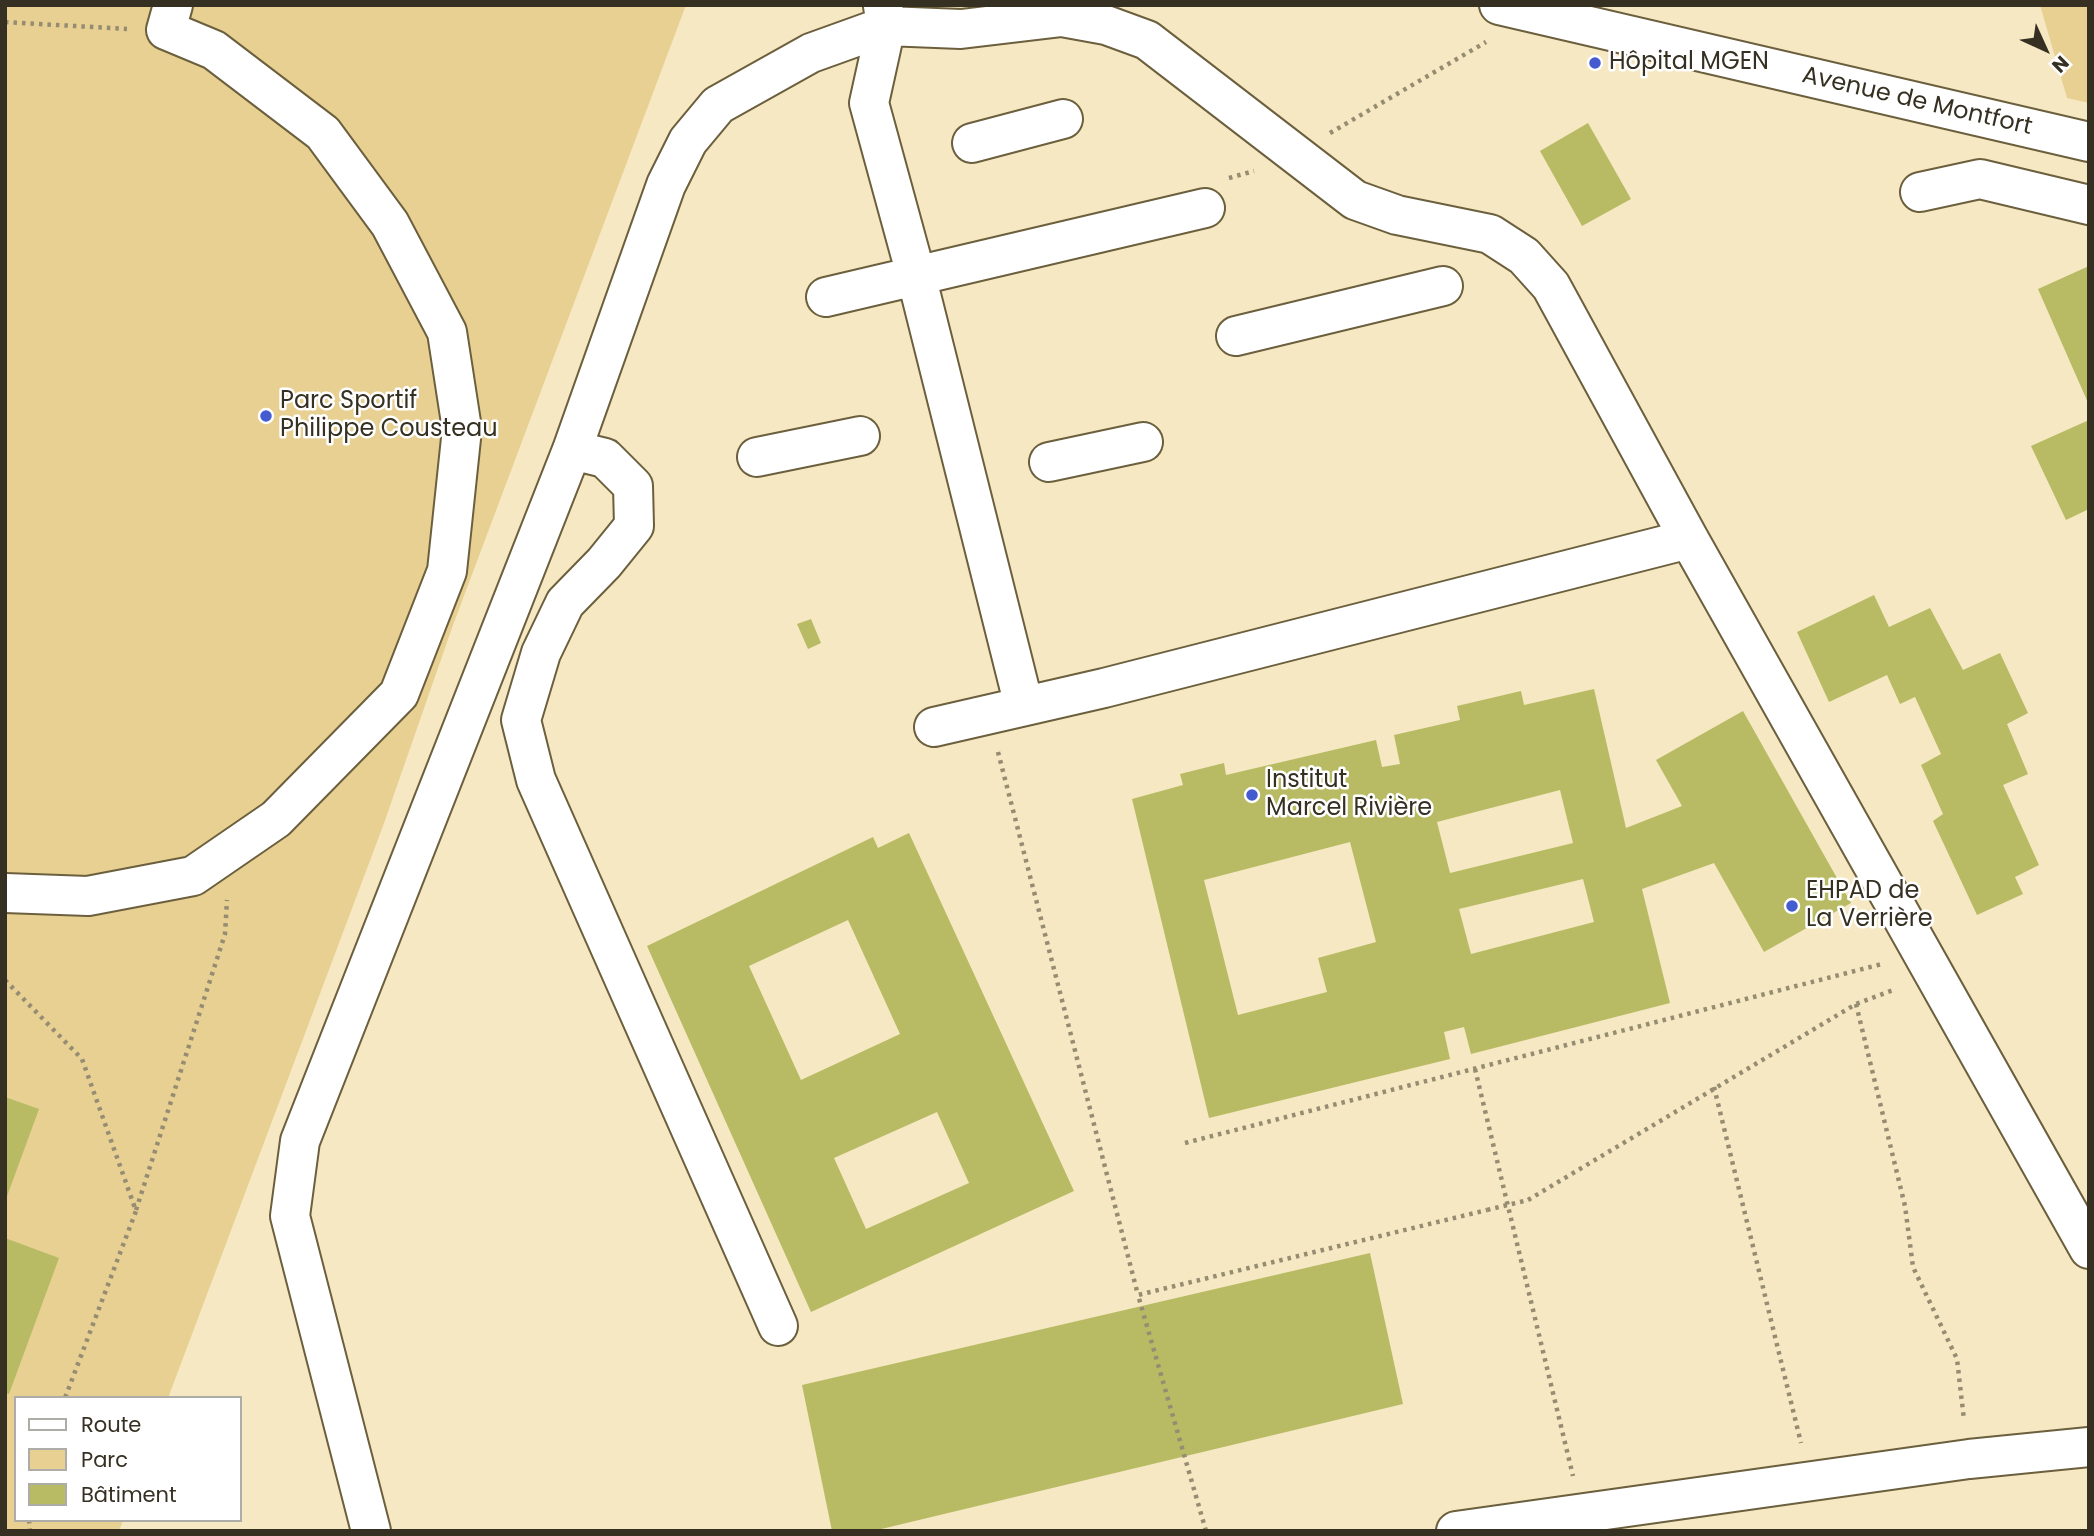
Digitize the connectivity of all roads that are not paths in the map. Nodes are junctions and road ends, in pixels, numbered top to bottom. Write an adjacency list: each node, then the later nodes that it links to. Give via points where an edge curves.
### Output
1 (1517, 10): 5 (street, Avenue de Montfort)
2 (884, 16): 10 (street, via 869,103); 16 (street, via 718,105 688,141 666,186); 19 (street, via 961,29 1062,18 1106,25 1147,40 1355,200 1397,215 1490,234 1524,256 1551,286)
3 (169, 18): 22 (street, via 323,133 390,223 447,332 462,429 447,571 399,694 276,819 193,876 88,896)
4 (1063, 119): 6 (street)
5 (2089, 142)
6 (972, 143)
7 (1920, 192): 9 (street, via 1980,179)
8 (1210, 195): 10 (street, via 1091,236)
9 (2089, 205)
10 (916, 275): 12 (street); 20 (street)
11 (1443, 286): 13 (street)
12 (826, 297)
13 (1236, 336)
14 (860, 436): 17 (street)
15 (1143, 442): 18 (street)
16 (572, 450): 24 (street, via 605,458 633,486 634,526 565,603 541,653 521,720 536,780); 26 (street, via 300,1141 290,1216)
17 (757, 457)
18 (1049, 462)
19 (1689, 539): 20 (street); 23 (street)
20 (1024, 706): 21 (street)
21 (934, 727)
22 (5, 893)
23 (2089, 1250)
24 (778, 1326)
25 (2089, 1447): 27 (street)
26 (371, 1531)
27 (1456, 1531)

